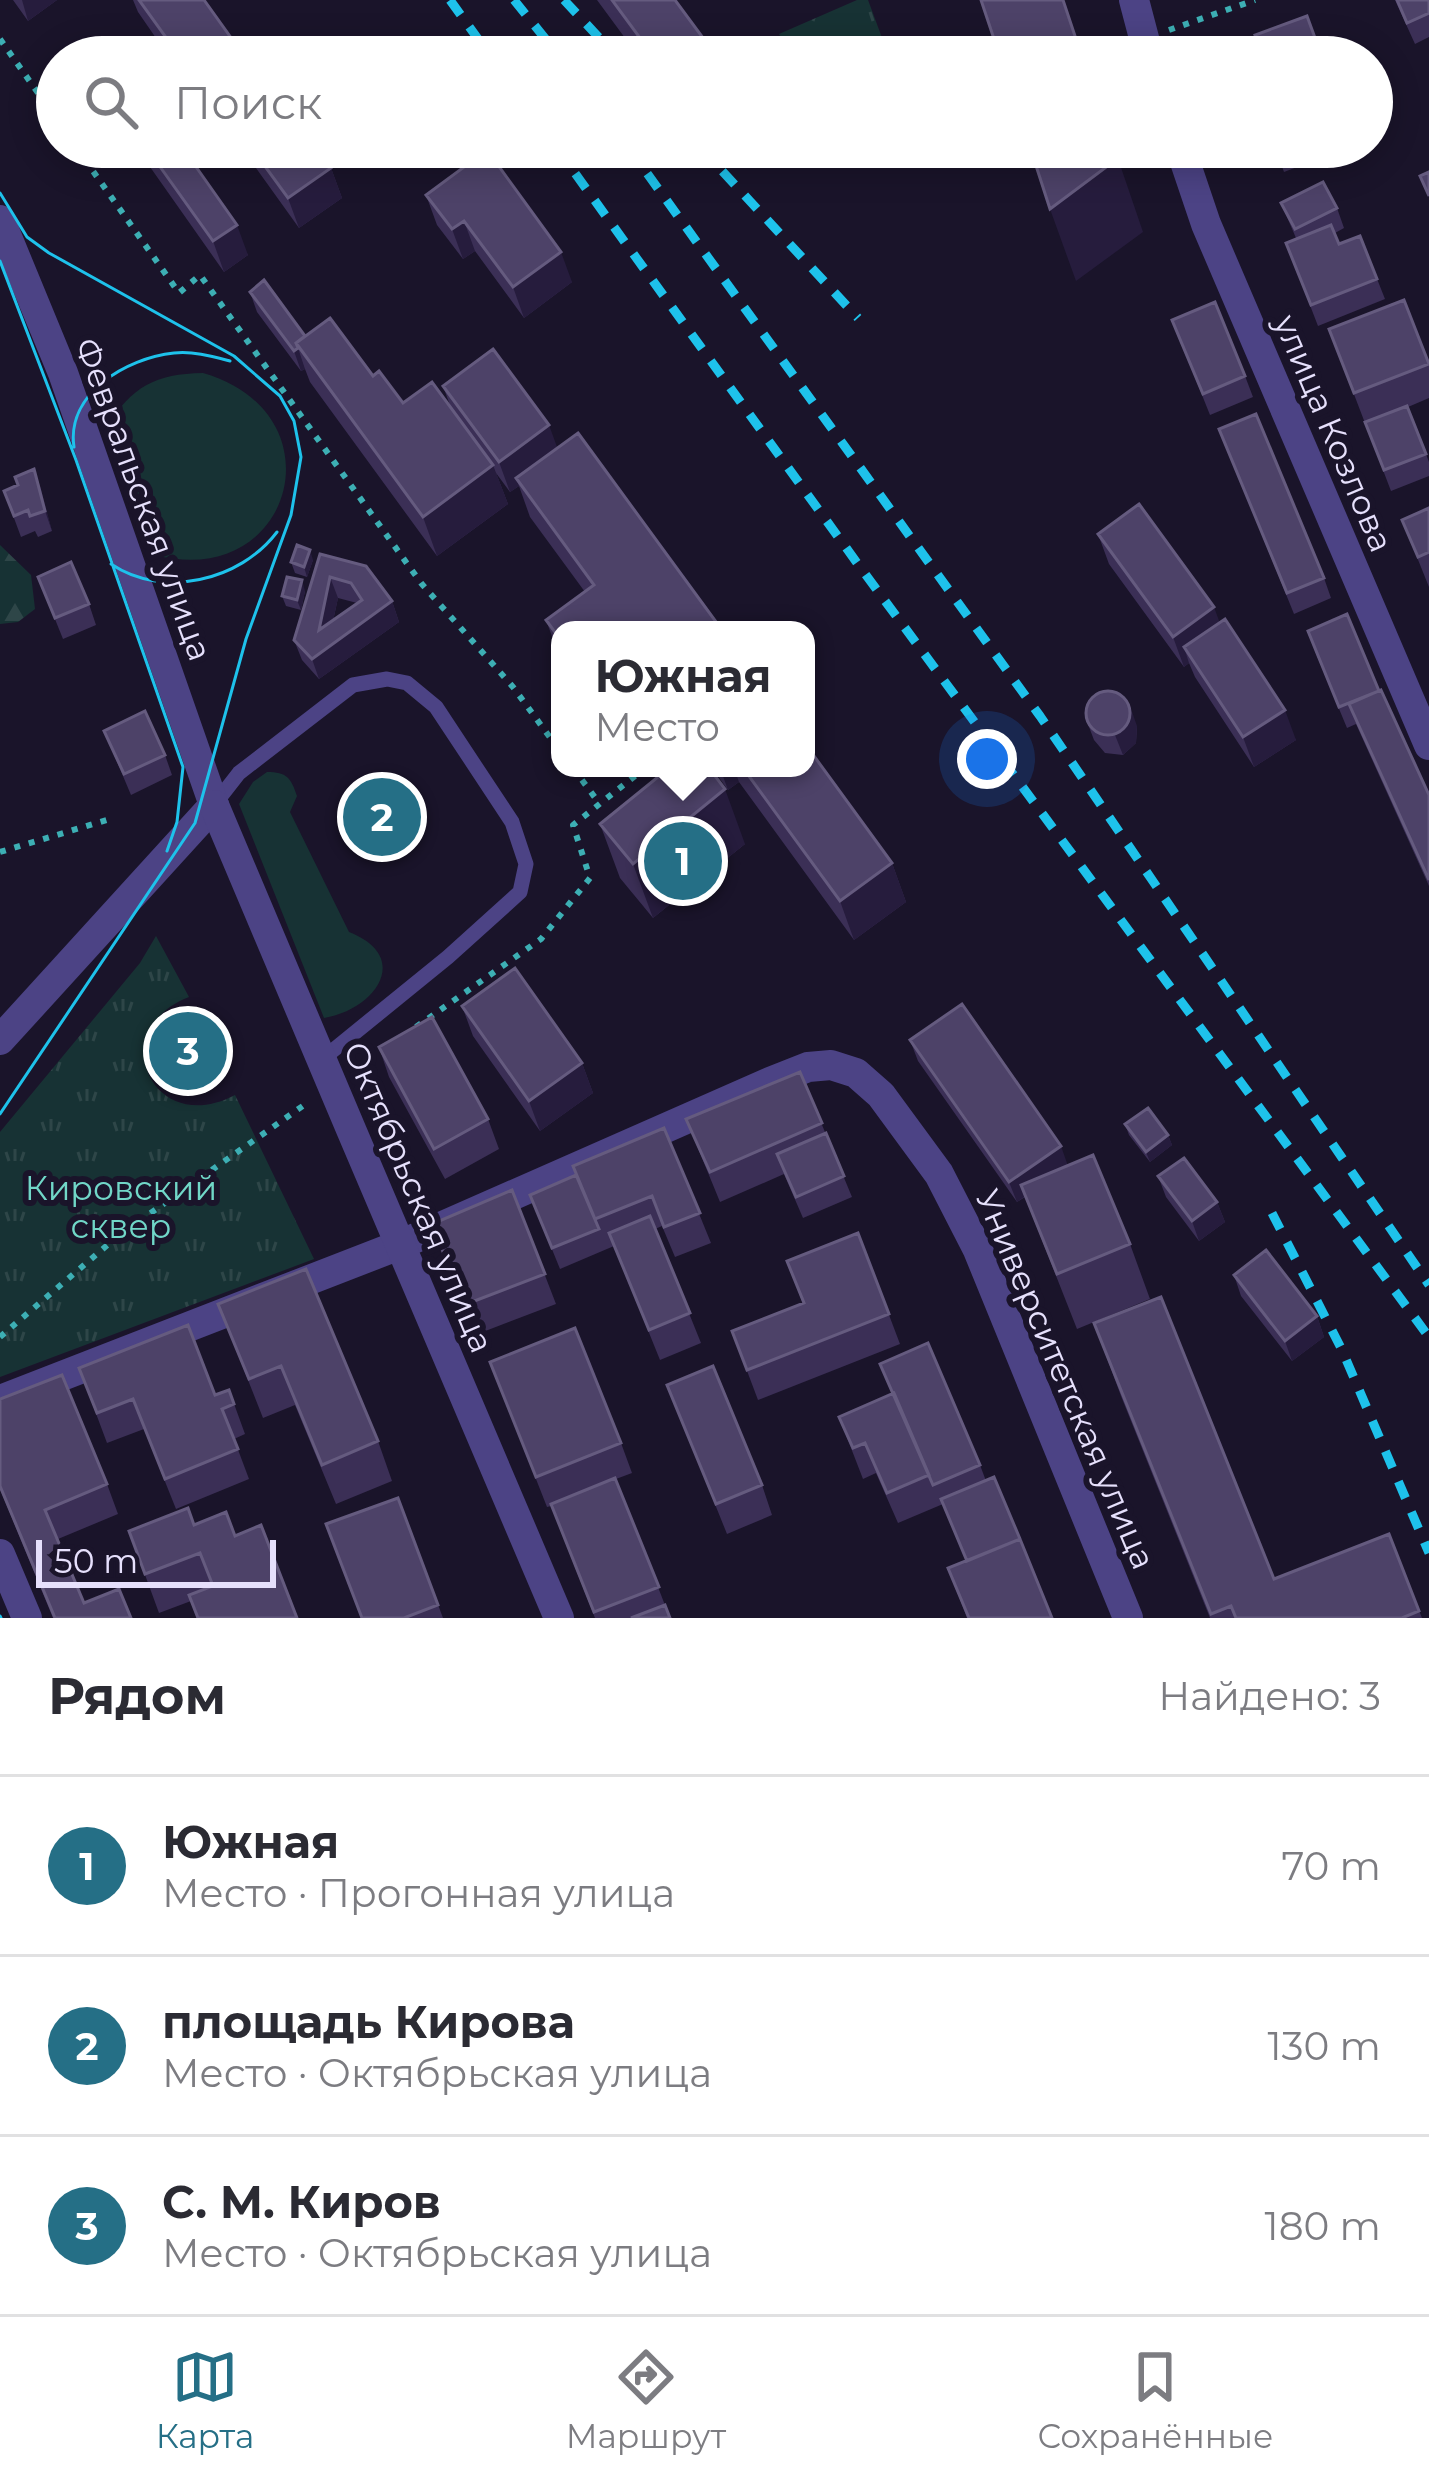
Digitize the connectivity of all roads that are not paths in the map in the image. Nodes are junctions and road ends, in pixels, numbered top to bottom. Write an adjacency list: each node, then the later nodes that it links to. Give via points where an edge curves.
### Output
1 (1134, 0): 2 (street)
2 (1143, 36)
3 (1187, 168): 5 (street, улица Козлова)
4 (0, 220): 6 (street, Февральская улица, via 63,373)
5 (1429, 745)
6 (214, 805): 7 (street); 8 (street, Октябрьская улица); 8 (lane, via 239,773 353,685 387,679 407,683 436,707 512,821 526,865 520,892)
7 (0, 1040)
8 (320, 1061): 9 (street, Октябрьская улица)
9 (402, 1244): 10 (street, Университетская улица); 13 (street, Октябрьская улица); 14 (street, Университетская улица, via 808,1067 856,1073 939,1174 978,1250)
10 (0, 1400)
11 (0, 1554): 12 (street)
12 (27, 1618)
13 (559, 1618)
14 (1129, 1618)

